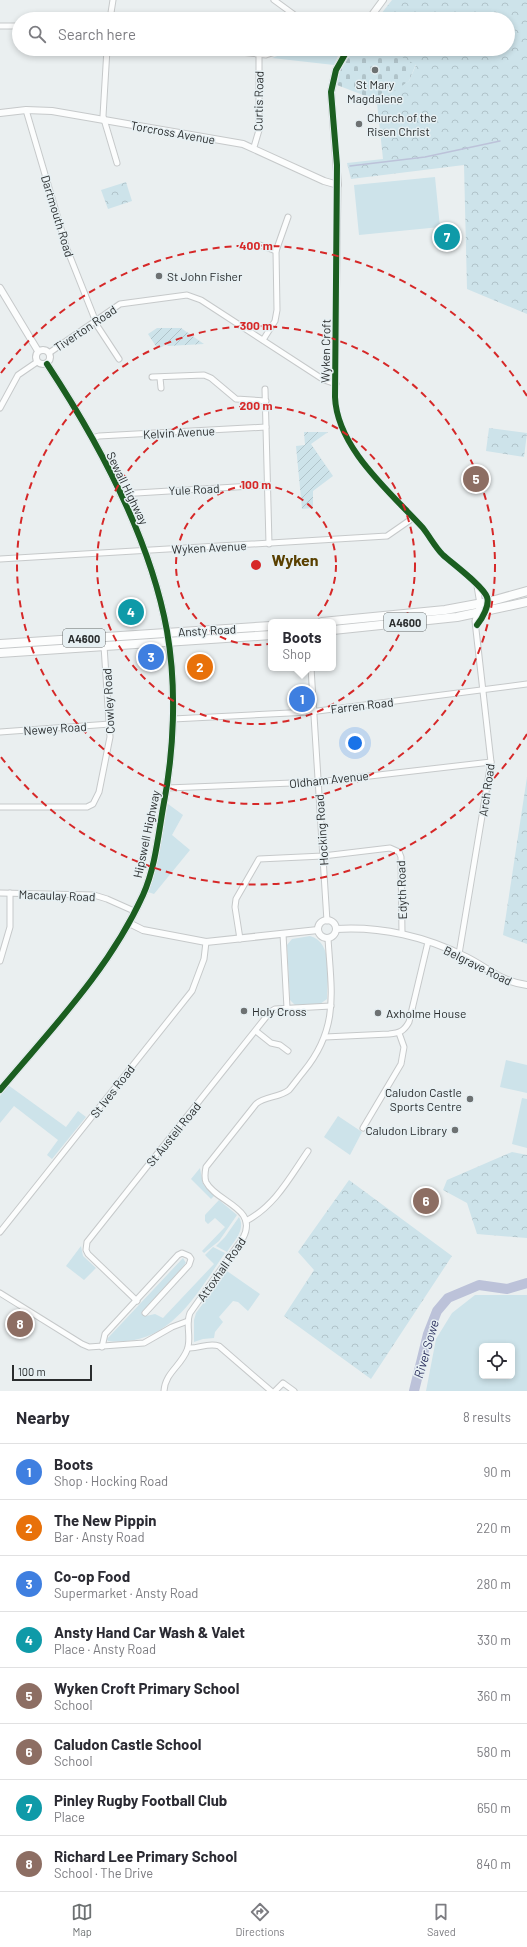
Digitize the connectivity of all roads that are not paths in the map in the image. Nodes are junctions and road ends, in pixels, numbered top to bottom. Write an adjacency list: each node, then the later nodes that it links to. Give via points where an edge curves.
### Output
1 (113, 0): 4 (street)
2 (274, 0): 5 (street)
3 (383, 0): 6 (street)
4 (111, 12)
5 (290, 12)
6 (374, 12)
7 (0, 26): 8 (street)
8 (12, 26)
9 (107, 56): 14 (street, via 103,116)
10 (259, 56): 15 (street, Curtis Road, via 259,130)
11 (342, 56): 17 (street, Wyken Croft, via 334,74 331,92)
12 (26, 110): 13 (street, Torcross Avenue); 14 (street, Torcross Avenue, via 52,111); 22 (street, Dartmouth Road, via 67,249)
13 (0, 113)
14 (106, 120): 15 (street, Torcross Avenue, via 244,144); 16 (street)
15 (254, 148): 17 (street, Torcross Avenue)
16 (116, 163)
17 (338, 186): 31 (street, Wyken Croft)
18 (288, 218): 20 (street)
19 (260, 245): 20 (street)
20 (276, 251): 23 (street, via 277,310 275,321)
21 (0, 288): 24 (street)
22 (96, 321): 23 (street, Tiverton Road, via 127,302 187,295 201,300); 25 (street, Tiverton Road); 26 (street, Dartmouth Road)
23 (263, 340): 31 (street, Tiverton Road, via 324,380)
24 (38, 351): 25 (street); 27 (street)
25 (49, 353): 28 (street)
26 (119, 358)
27 (37, 362): 28 (street); 35 (street, via 18,374)
28 (47, 364): 37 (street, Sewall Highway)
29 (152, 377): 30 (street)
30 (160, 378): 32 (street); 34 (street, via 204,375 236,399)
31 (336, 384): 40 (street, Wyken Croft, via 336,414 344,435 380,483)
32 (161, 388)
33 (265, 389): 34 (street)
34 (266, 401): 36 (street)
35 (0, 408)
36 (266, 427): 37 (street, Kelvin Avenue); 38 (street)
37 (92, 438): 39 (street, Sewall Highway)
38 (268, 485): 39 (street, Yule Road); 41 (street)
39 (120, 494): 42 (street, Sewall Highway)
40 (413, 518): 41 (street, Wyken Avenue, via 387,536); 46 (street, Wyken Croft, via 443,555 486,595)
41 (269, 544): 42 (street, Wyken Avenue)
42 (144, 551): 43 (street, Wyken Avenue); 50 (street, Sewall Highway)
43 (0, 559)
44 (527, 591): 46 (highway, A4600)
45 (527, 602): 46 (highway, A4600)
46 (482, 608): 47 (highway, A4600); 49 (highway, A4600); 58 (street, Arch Road, via 477,624)
47 (336, 621)
48 (268, 626): 50 (highway, Ansty Road / A4600)
49 (336, 630)
50 (167, 632): 52 (street, Hipswell Highway); 53 (highway, Ansty Road / A4600)
51 (268, 635): 52 (highway, Ansty Road / A4600)
52 (169, 641): 54 (highway, Ansty Road / A4600); 60 (street, Hipswell Highway)
53 (0, 644)
54 (104, 646): 55 (highway, Ansty Road / A4600); 61 (street, Cowley Road)
55 (0, 652)
56 (311, 671): 59 (street, Hocking Road)
57 (527, 684): 58 (street, Farren Road)
58 (483, 691): 59 (street, Farren Road); 63 (street, Arch Road)
59 (314, 711): 60 (street, Farren Road); 64 (street, Hocking Road)
60 (173, 719): 65 (street, Hipswell Highway)
61 (110, 724): 62 (street, Newey Road); 66 (street, Cowley Road, via 110,743 99,792 94,802 86,807)
62 (0, 732)
63 (491, 762): 64 (street, Oldham Avenue); 81 (street, Arch Road)
64 (318, 782): 65 (street, Oldham Avenue); 67 (street, Hocking Road)
65 (167, 788): 70 (street, Hipswell Highway, via 155,854 144,893)
66 (0, 807)
67 (323, 856): 71 (street, Hocking Road); 76 (street, Edyth Road, via 390,848 399,852); 77 (street, via 259,859 236,899)
68 (0, 893): 69 (street, Macaulay Road)
69 (10, 893): 70 (street, Macaulay Road, via 94,896); 82 (street, via 10,927)
70 (134, 911): 72 (street, Hipswell Highway)
71 (327, 921): 73 (street, via 334,924); 74 (street, via 320,924)
72 (129, 923): 79 (street, via 150,932); 90 (street, Hipswell Highway, via 88,986)
73 (336, 929): 76 (street, Belgrave Road, via 373,929); 78 (street, via 334,935)
74 (318, 930): 75 (street); 78 (street, via 321,935)
75 (283, 934): 77 (street); 85 (street)
76 (402, 934): 80 (street, Belgrave Road)
77 (240, 938): 79 (street)
78 (328, 938): 84 (street, Attoxhall Road)
79 (206, 942): 94 (street, St Ives Road, via 204,959 192,990)
80 (428, 942): 81 (street, Belgrave Road); 87 (street, via 409,1022)
81 (459, 954): 83 (street, Belgrave Road, via 501,979)
82 (0, 962)
83 (527, 985)
84 (331, 1006): 85 (street, St Austell Road); 88 (street, Attoxhall Road)
85 (287, 1008): 86 (street, St Austell Road, via 272,1010)
86 (256, 1031): 89 (street, via 271,1043 280,1045); 96 (street, St Austell Road, via 87,1242 88,1254)
87 (399, 1033): 88 (street); 91 (street, via 404,1047 400,1064)
88 (325, 1037): 93 (street, Attoxhall Road, via 316,1056 290,1088 284,1093 257,1103 206,1166 205,1176 208,1185 238,1209)
89 (288, 1051)
90 (0, 1090)
91 (363, 1128)
92 (308, 1151): 93 (street, via 272,1202)
93 (246, 1221): 98 (street, Attoxhall Road, via 243,1238 192,1310)
94 (0, 1232)
95 (0, 1293): 99 (street, via 82,1344)
96 (137, 1301): 97 (street, via 178,1255 182,1253 189,1256 189,1265); 99 (street, via 105,1334)
97 (145, 1313)
98 (188, 1322): 99 (street, via 172,1327 144,1343); 100 (street)
99 (102, 1347)
100 (188, 1348): 101 (street, via 168,1377); 102 (street, via 210,1344 219,1346)
101 (164, 1391)
102 (271, 1391)
103 (275, 1391): 104 (street, via 283,1383)
104 (294, 1391)

